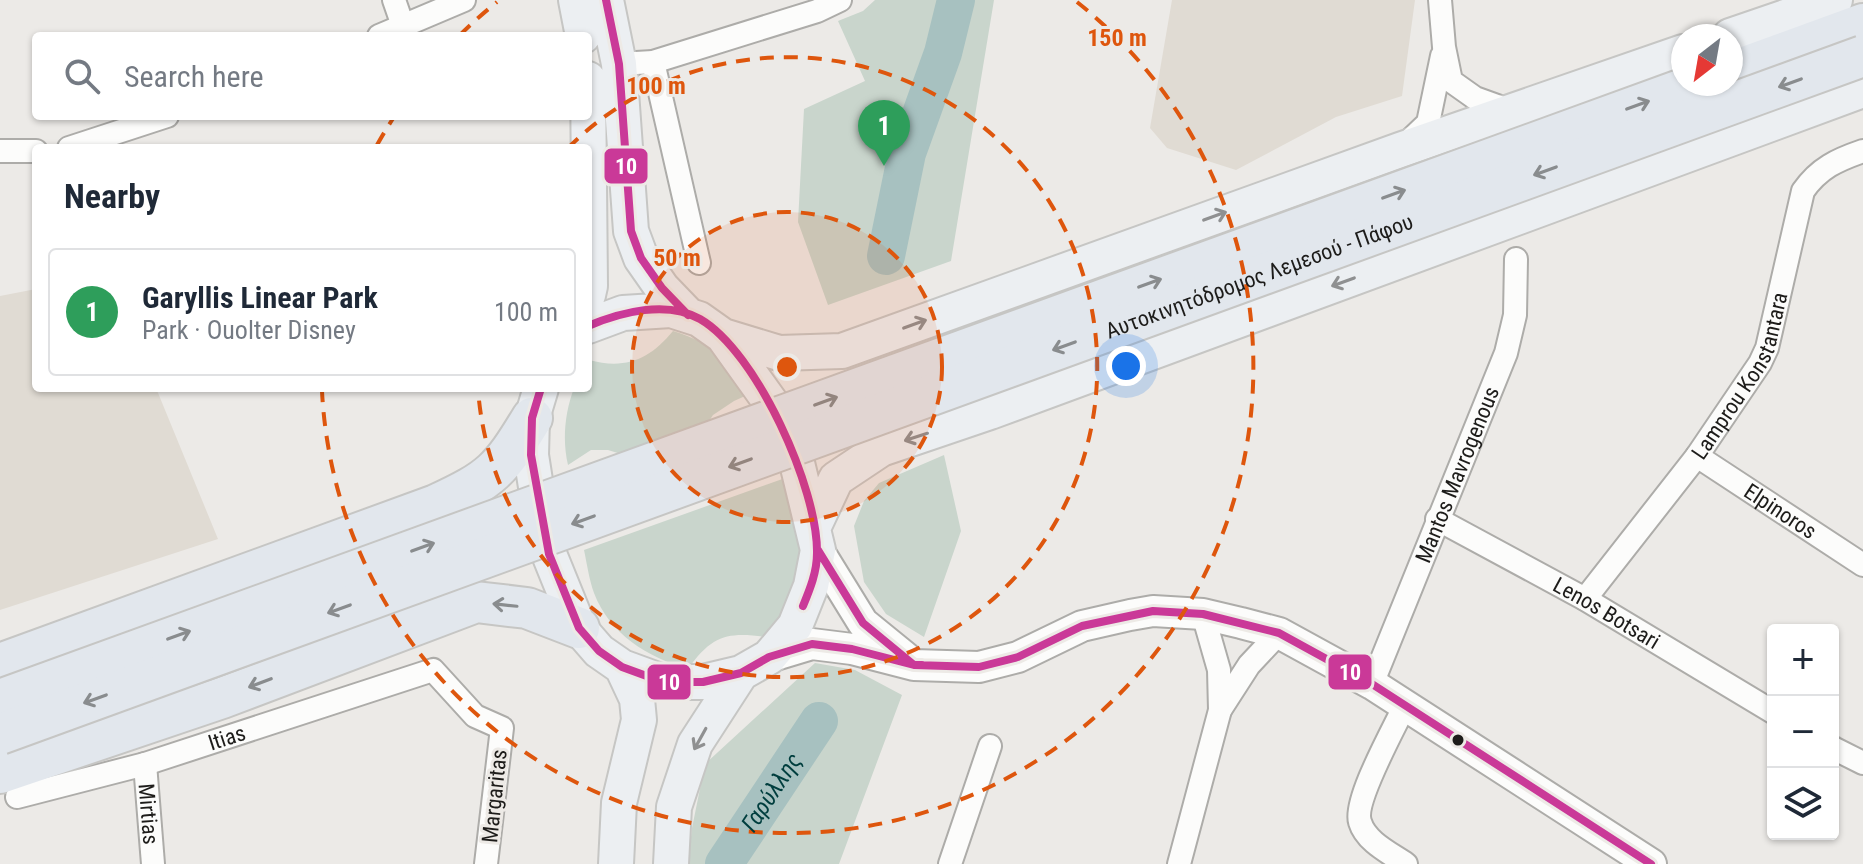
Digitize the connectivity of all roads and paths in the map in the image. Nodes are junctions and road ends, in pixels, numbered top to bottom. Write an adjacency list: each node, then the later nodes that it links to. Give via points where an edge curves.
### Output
1 (394, 0): 9 (street)
2 (464, 0): 9 (street)
3 (576, 0): 11 (main road)
4 (606, 0): 17 (main road)
5 (840, 0): 16 (street)
6 (1440, 0): 13 (street)
7 (1835, 0): 12 (main road)
8 (1863, 24): 18 (highway)
9 (403, 26): 10 (street)
10 (389, 32)
11 (582, 32)
12 (1743, 32)
13 (1444, 47): 21 (street, via 1451,81 1475,98); 26 (street, via 1428,123)
14 (1671, 56): 21 (main road)
15 (1863, 56): 37 (highway, Αυτοκινητόδρομος Λεμεσού - Πάφου, one-way to 37, bridge)
16 (653, 62): 17 (street); 31 (street)
17 (619, 64): 32 (main road, via 631,231 641,258)
18 (1743, 68)
19 (1863, 90): 39 (main road, one-way to 39, via 881,449 836,479)
20 (1671, 94): 37 (highway, Αυτοκινητόδρομος Λεμεσού - Πάφου, one-way to 20, bridge)
21 (1511, 111): 26 (main road)
22 (155, 120): 24 (street)
23 (588, 120): 25 (main road)
24 (81, 144)
25 (589, 144)
26 (1400, 150): 34 (main road, one-way to 26, via 779,353 842,351)
27 (0, 151): 28 (street)
28 (32, 151)
29 (1863, 151): 36 (street, Lamprou Konstantara, via 1829,163 1803,191 1767,348)
30 (1516, 259): 38 (street, Mantos Mavrogenous, via 1515,315 1506,353)
31 (699, 263)
32 (688, 315): 33 (main road, via 671,310 623,313); 34 (main road)
33 (592, 325)
34 (723, 336): 39 (main road, via 771,403 797,463)
35 (536, 403): 43 (main road, via 531,455 549,554); 45 (highway, via 508,459 480,485)
36 (1697, 456): 40 (street, Elpinoros); 41 (street, Lamprou Konstantara)
37 (652, 479): 50 (highway, one-way to 37, bridge); 55 (highway, one-way to 55, bridge)
38 (1437, 519): 41 (street, Lenos Botsari); 49 (street, Mantos Mavrogenous)
39 (816, 538): 46 (main road, via 811,586 795,626); 47 (main road, via 863,623)
40 (1863, 565)
41 (1585, 599): 52 (street, Lenos Botsari)
42 (1203, 614): 44 (main road); 47 (main road, via 1153,611 1082,626 1018,657 979,667); 53 (street, via 1219,670)
43 (579, 628): 48 (main road); 60 (highway, one-way to 60, via 527,608 476,602)
44 (1279, 633): 49 (main road); 53 (street, via 1249,665)
45 (0, 664)
46 (755, 665): 47 (main road, via 812,644); 48 (main road, via 703,682 663,682); 64 (main road, one-way to 64, via 695,744 674,807)
47 (914, 665)
48 (622, 667): 63 (main road, via 637,699 639,720 619,803)
49 (1372, 684): 51 (main road)
50 (0, 700)
51 (1405, 705): 67 (street, via 1361,797 1359,821 1371,841); 68 (main road)
52 (1767, 708)
53 (1220, 710): 66 (street)
54 (502, 728): 59 (street, Itias, via 475,716 433,670); 62 (street, Margaritas)
55 (0, 734)
56 (990, 746): 65 (street)
57 (1839, 751): 58 (street)
58 (1863, 763)
59 (145, 764): 60 (street, Itias); 61 (street, Mirtias)
60 (8, 785)
61 (153, 864)
62 (486, 864)
63 (616, 864)
64 (671, 864)
65 (950, 864)
66 (1179, 864)
67 (1406, 864)
68 (1651, 864)

